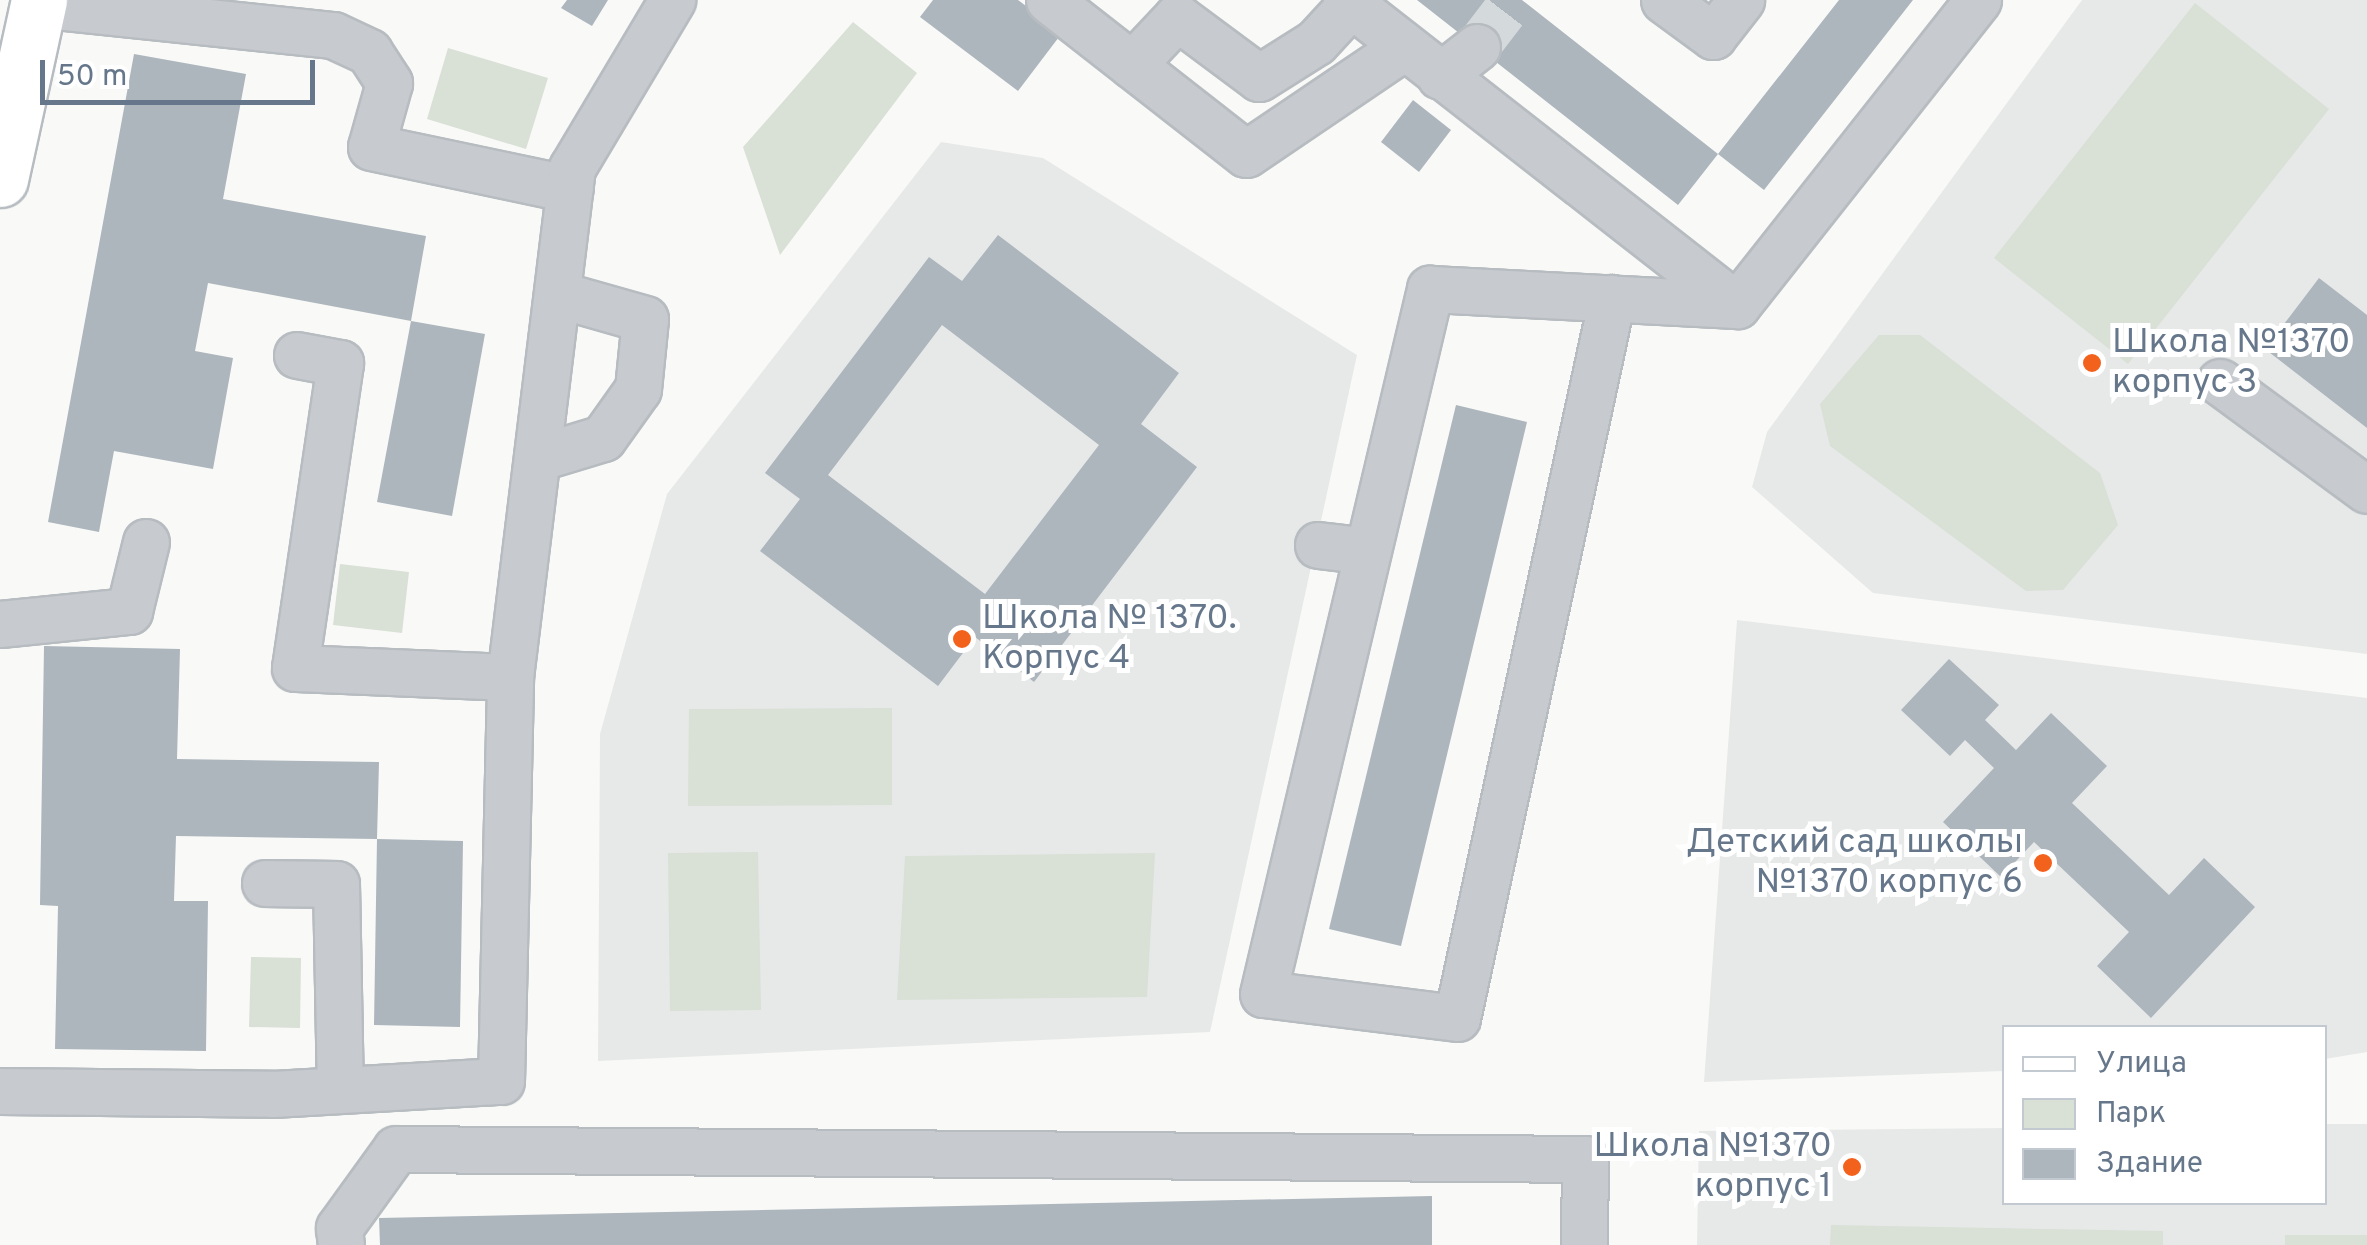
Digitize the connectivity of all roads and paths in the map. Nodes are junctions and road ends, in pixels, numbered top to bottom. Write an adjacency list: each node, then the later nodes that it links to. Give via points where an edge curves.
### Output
1 (672, 0): 13 (lane, via 583,143)
2 (1049, 0): 10 (lane)
3 (1664, 0): 4 (lane, via 1713,36)
4 (1741, 0)
5 (38, 2): 12 (main road); 13 (lane, via 333,35 368,52 389,83 371,147)
6 (1348, 2): 8 (lane); 10 (lane, via 1316,42 1259,78 1178,17)
7 (1968, 3): 16 (lane)
8 (1404, 47): 10 (lane, via 1246,154); 11 (lane)
9 (1478, 48): 11 (lane)
10 (1132, 65)
11 (1440, 76): 16 (lane)
12 (0, 179)
13 (570, 189): 14 (lane)
14 (557, 294): 19 (lane); 19 (lane, via 645,319 638,388 603,438)
15 (1612, 298): 16 (lane); 23 (lane, via 1430,289); 23 (lane, via 1457,1018 1263,994)
16 (1738, 305)
17 (297, 355): 25 (lane, via 340,363 295,668)
18 (2220, 382): 20 (lane)
19 (537, 458): 25 (lane)
20 (2367, 490)
21 (146, 542): 24 (lane, via 129,612)
22 (1318, 545): 23 (lane)
23 (1368, 551)
24 (0, 624)
25 (510, 677): 27 (lane, via 501,1081)
26 (265, 883): 27 (lane, via 336,884)
27 (340, 1084): 28 (lane, via 273,1094)
28 (0, 1091)
29 (341, 1245): 30 (lane, via 339,1228 396,1149 1585,1159)
30 (1584, 1245)

